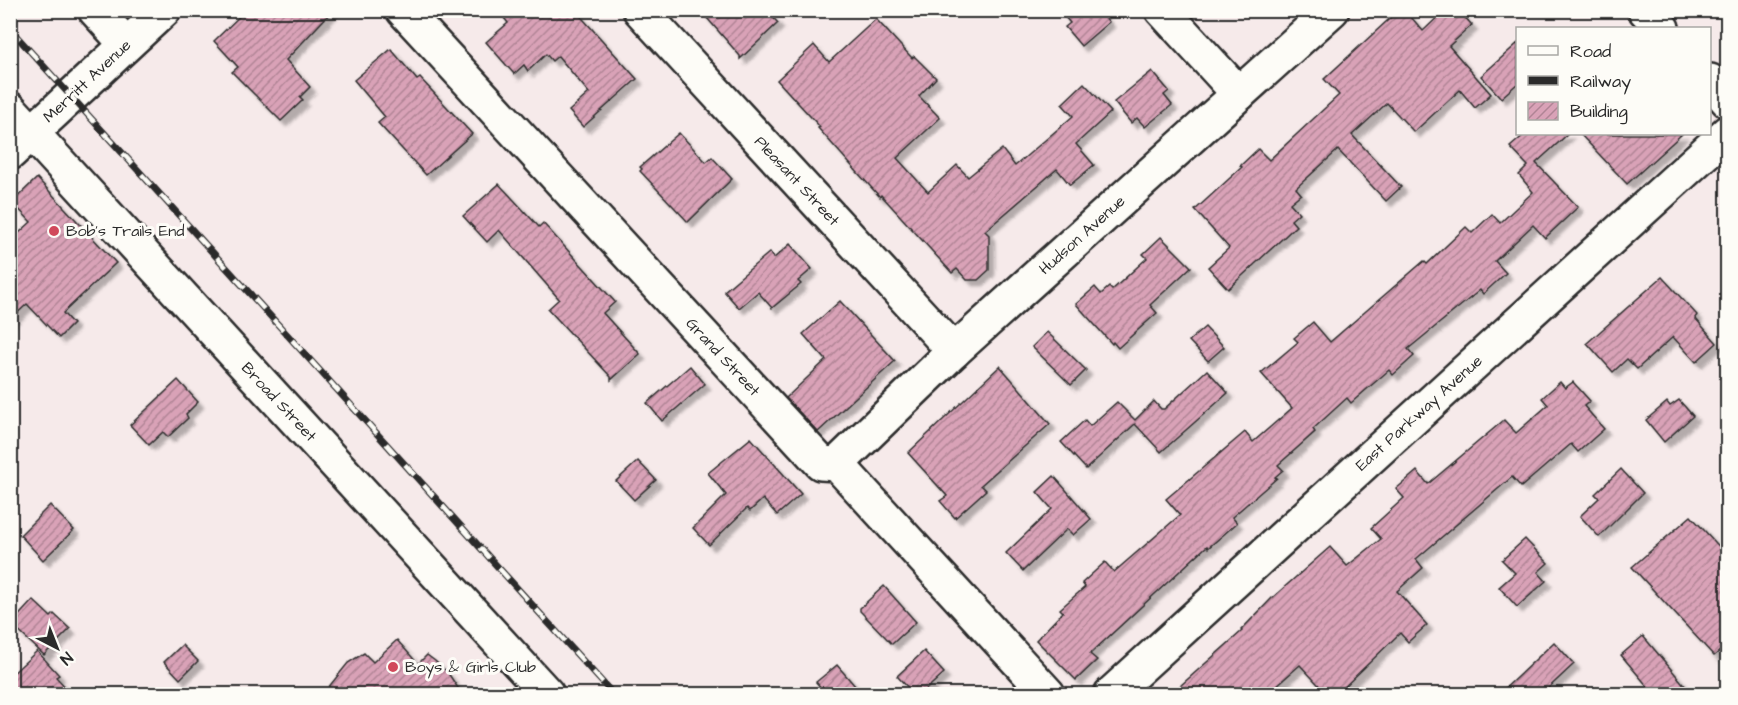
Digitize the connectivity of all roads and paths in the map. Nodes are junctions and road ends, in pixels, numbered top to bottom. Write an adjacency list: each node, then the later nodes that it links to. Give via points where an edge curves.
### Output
1 (95, 10): 9 (street)
2 (164, 10): 9 (street, Merritt Avenue)
3 (403, 10): 16 (street, Grand Street, via 821,463)
4 (640, 10): 15 (street, Pleasant Street)
5 (1162, 10): 11 (street)
6 (1332, 10): 11 (street, Hudson Avenue)
7 (1645, 10): 8 (street)
8 (1661, 27)
9 (126, 44): 13 (street, Merritt Avenue)
10 (1711, 82): 12 (street)
11 (1239, 94): 15 (street, Hudson Avenue)
12 (1728, 101)
13 (18, 132): 17 (street, Broad Street)
14 (1728, 132): 19 (street, East Parkway Avenue)
15 (954, 351): 16 (street, Hudson Avenue)
16 (837, 464): 18 (street, Grand Street)
17 (547, 694)
18 (1048, 694)
19 (1111, 694)

